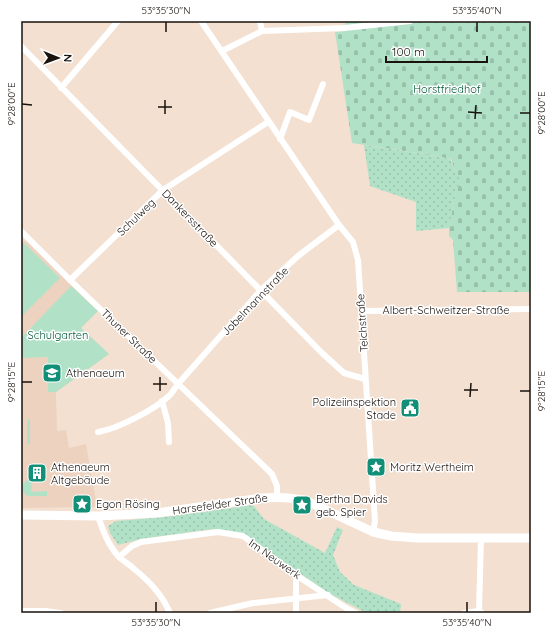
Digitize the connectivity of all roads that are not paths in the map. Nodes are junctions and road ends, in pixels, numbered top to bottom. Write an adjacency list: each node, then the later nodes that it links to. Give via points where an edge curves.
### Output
1 (118, 21): 9 (street)
2 (201, 21): 7 (street, Teichstraße)
3 (260, 21): 5 (street)
4 (410, 21): 5 (street, via 345,28)
5 (262, 32): 7 (street)
6 (21, 46): 9 (street, Dankersstraße)
7 (222, 51): 10 (street, Teichstraße)
8 (323, 84): 11 (street, via 309,120 290,112)
9 (61, 88): 12 (street, Dankersstraße)
10 (268, 122): 11 (street, Teichstraße); 12 (street, Schulweg)
11 (280, 139): 13 (street, Teichstraße)
12 (163, 190): 15 (street, Schulweg); 16 (street, Dankersstraße)
13 (339, 225): 16 (street, Jobelmannstraße, via 298,256); 18 (street, Teichstraße, via 353,242 358,260)
14 (22, 233): 15 (street, Thuner Straße)
15 (70, 280): 20 (street, Thuner Straße)
16 (261, 290): 19 (street, Dankersstraße, via 344,373); 20 (street, Jobelmannstraße)
17 (531, 309): 18 (street, Albert-Schweitzer-Straße)
18 (362, 311): 19 (street, Teichstraße)
19 (365, 380): 27 (street, Teichstraße, via 375,521)
20 (178, 384): 21 (street, Jobelmannstraße); 24 (street, Thuner Straße, via 272,474 277,486)
21 (162, 402): 22 (street, Jobelmannstraße, via 109,431); 23 (street, via 168,423)
22 (98, 432)
23 (169, 442)
24 (277, 497): 26 (main road, Harsefelder Straße, via 157,513); 27 (main road, Harsefelder Straße, via 307,501)
25 (21, 515): 26 (main road, Harsefelder Straße)
26 (98, 516): 30 (street, via 105,537)
27 (373, 532): 28 (main road, Harsefelder Straße, via 417,538)
28 (481, 538): 29 (main road, Harsefelder Straße); 35 (street)
29 (531, 538)
30 (119, 557): 31 (street, Im Neuwerk, via 141,542 218,532 243,536); 37 (street, via 151,584 165,601)
31 (296, 575): 32 (street, Im Neuwerk); 33 (street)
32 (328, 595): 33 (street); 40 (street, Im Neuwerk)
33 (295, 598): 38 (street, via 253,603); 39 (street)
34 (22, 611): 36 (street)
35 (481, 612): 41 (street)
36 (61, 613)
37 (170, 613)
38 (210, 613)
39 (296, 613)
40 (356, 613)
41 (464, 613)

